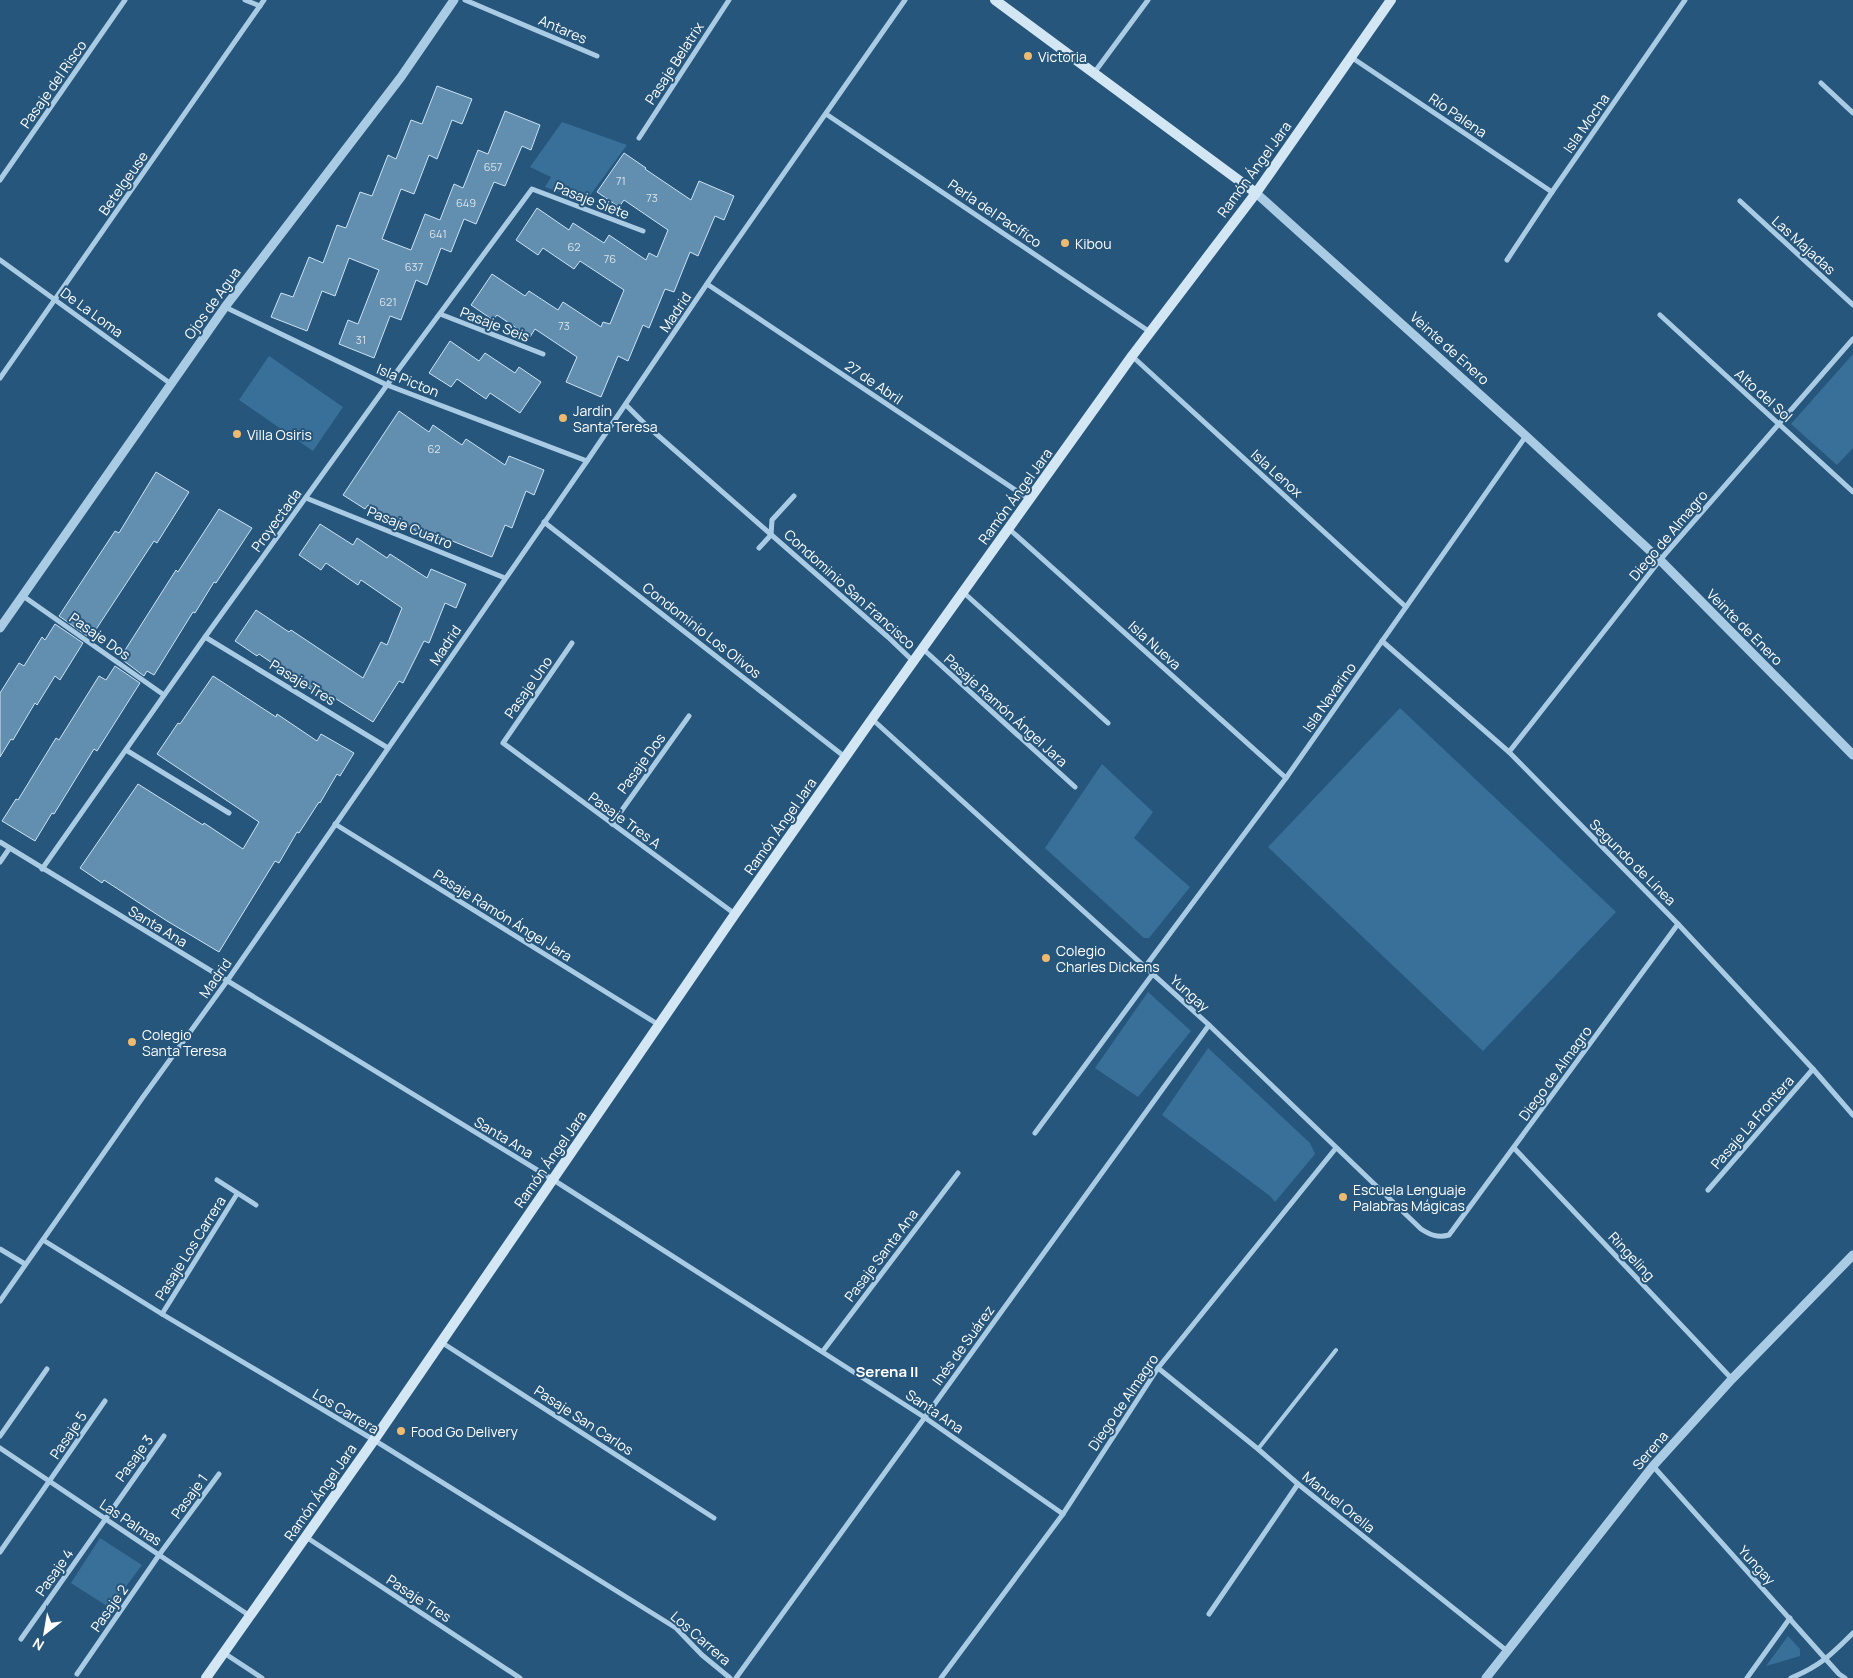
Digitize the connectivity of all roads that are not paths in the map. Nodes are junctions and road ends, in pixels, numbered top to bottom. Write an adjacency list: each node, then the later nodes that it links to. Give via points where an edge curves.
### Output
1 (125, 0): 20 (street, Pasaje del Risco)
2 (245, 0): 12 (street)
3 (264, 0): 12 (street, Betelgeuse)
4 (454, 0): 31 (street, Ojos de Agua, via 401,77)
5 (465, 0): 13 (street, Antares)
6 (729, 0): 19 (street, Pasaje Belatrix)
7 (905, 0): 18 (street, Madrid)
8 (995, 0): 15 (main road, Veinte de Enero)
9 (1148, 0): 15 (street)
10 (1391, 0): 14 (main road, Ramón Ángel Jara)
11 (1684, 0): 22 (street, Isla Mocha)
12 (260, 6): 29 (street, Betelgeuse)
13 (597, 56)
14 (1351, 57): 22 (street, Río Palena); 23 (main road, Ramón Ángel Jara)
15 (1094, 74): 23 (main road, Veinte de Enero)
16 (1821, 83): 17 (street)
17 (1853, 113)
18 (826, 114): 28 (street, Madrid); 34 (street, Perla del Pacífico)
19 (639, 138)
20 (0, 180)
21 (532, 188): 25 (street, Pasaje Siete); 32 (street, Proyectada)
22 (1552, 192): 27 (street, Isla Mocha)
23 (1256, 193): 34 (main road, Ramón Ángel Jara); 43 (street, Veinte de Enero)
24 (1740, 201): 30 (street, Las Majadas)
25 (643, 232)
26 (0, 260): 29 (street, De La Loma)
27 (1508, 260)
28 (707, 284): 41 (street, Madrid); 48 (street, 27 de Abril)
29 (56, 299): 38 (street, Betelgeuse); 39 (street, De La Loma)
30 (1853, 305)
31 (225, 307): 39 (street, Ojos de Agua); 40 (street, Isla Picton)
32 (440, 314): 36 (street, Pasaje Seis); 40 (street, Proyectada)
33 (1660, 315): 42 (street, Alto del Sol)
34 (1150, 332): 37 (main road, Ramón Ángel Jara)
35 (1853, 339): 42 (street, Diego de Almagro)
36 (543, 354)
37 (1132, 356): 48 (main road, Ramón Ángel Jara); 57 (street, Isla Lenox)
38 (0, 378)
39 (171, 384): 56 (street, Ojos de Agua)
40 (387, 385): 44 (street, Isla Picton); 47 (street, Proyectada)
41 (626, 405): 44 (street, Madrid); 51 (street, Condominio San Francisco)
42 (1780, 424): 45 (street, Alto del Sol); 53 (street, Diego de Almagro)
43 (1526, 436): 53 (street, Veinte de Enero); 57 (street, Isla Navarino)
44 (587, 461): 49 (street, Madrid)
45 (1853, 492)
46 (794, 496): 51 (street, Condominio San Francisco, via 772,520)
47 (306, 498): 54 (street, Pasaje Cuatro); 59 (street, Proyectada)
48 (1029, 499): 50 (main road, Ramón Ángel Jara)
49 (544, 522): 54 (street, Madrid); 73 (street, Condominio Los Olivos)
50 (1008, 528): 55 (main road, Ramón Ángel Jara); 74 (street, Isla Nueva)
51 (771, 534): 52 (street, Condominio San Francisco); 63 (street, Condominio San Francisco)
52 (759, 548)
53 (1660, 560): 71 (street, Diego de Almagro); 72 (street, Veinte de Enero)
54 (505, 578): 69 (street, Madrid)
55 (962, 592): 62 (main road, Ramón Ángel Jara); 67 (street)
56 (23, 596): 58 (street, Ojos de Agua); 64 (street, Pasaje Dos)
57 (1406, 607): 60 (street, Isla Navarino)
58 (0, 628)
59 (205, 637): 64 (street, Proyectada); 69 (street, Pasaje Tres)
60 (1382, 640): 71 (street, Segundo de Línea); 74 (street, Isla Navarino)
61 (572, 643): 68 (street, Pasaje Uno)
62 (922, 649): 63 (main road, Ramón Ángel Jara); 75 (street, Pasaje Ramón Ángel Jara)
63 (913, 661): 66 (main road, Ramón Ángel Jara)
64 (164, 695): 70 (street, Proyectada)
65 (690, 716): 78 (street, Pasaje Dos)
66 (872, 719): 73 (main road, Ramón Ángel Jara); 85 (street, Yungay)
67 (1108, 723)
68 (503, 743): 78 (street, Pasaje Tres A)
69 (388, 748): 77 (street, Madrid)
70 (126, 750): 76 (street); 82 (street, Proyectada)
71 (1509, 752): 84 (street, Segundo de Línea)
72 (1853, 755)
73 (846, 758): 83 (main road, Ramón Ángel Jara)
74 (1286, 778): 85 (street, Isla Navarino)
75 (1075, 787)
76 (229, 813)
77 (335, 824): 87 (street, Madrid); 88 (street, Pasaje Ramón Ángel Jara)
78 (612, 824): 83 (street, Pasaje Tres A)
79 (0, 842): 80 (street, Santa Ana)
80 (9, 849): 81 (street); 82 (street, Santa Ana)
81 (0, 862)
82 (42, 869): 87 (street, Santa Ana)
83 (735, 914): 88 (main road, Ramón Ángel Jara)
84 (1678, 924): 90 (street, Segundo de Línea); 94 (street, Diego de Almagro)
85 (1144, 967): 86 (street, Yungay)
86 (1152, 975): 89 (street, Yungay); 92 (street)
87 (227, 981): 97 (street, Santa Ana); 102 (street, Madrid)
88 (659, 1025): 97 (main road, Ramón Ángel Jara)
89 (1208, 1026): 93 (street, Yungay); 115 (street, Inés de Suárez)
90 (1813, 1069): 91 (street, Segundo de Línea); 98 (street, Pasaje La Frontera)
91 (1853, 1115)
92 (1035, 1133)
93 (1336, 1148): 101 (street, Yungay, via 1421,1229 1434,1236); 111 (street, Diego de Almagro)
94 (1514, 1148): 101 (street, Diego de Almagro); 113 (street, Ringeling)
95 (958, 1173): 110 (street, Pasaje Santa Ana)
96 (217, 1180): 99 (street, Pasaje Los Carrera)
97 (552, 1180): 108 (main road, Ramón Ángel Jara); 110 (street, Santa Ana)
98 (1708, 1190)
99 (237, 1194): 100 (street, Pasaje Los Carrera); 107 (street, Pasaje Los Carrera)
100 (256, 1205)
101 (1449, 1235)
102 (43, 1240): 105 (street, Madrid); 107 (street, Los Carrera)
103 (0, 1249): 105 (street)
104 (1853, 1255): 113 (street, Serena)
105 (25, 1264): 106 (street, Madrid)
106 (0, 1300)
107 (162, 1314): 118 (street, Los Carrera)
108 (441, 1342): 118 (main road, Ramón Ángel Jara); 127 (street, Pasaje San Carlos)
109 (1336, 1350): 120 (lane)
110 (823, 1352): 115 (street, Santa Ana)
111 (1158, 1368): 120 (street, Manuel Orella); 125 (street, Diego de Almagro)
112 (47, 1369): 116 (street)
113 (1732, 1379): 121 (street, Serena)
114 (105, 1401): 123 (street, Pasaje 5)
115 (924, 1417): 125 (street, Santa Ana); 144 (street, Inés de Suárez)
116 (0, 1436)
117 (164, 1436): 126 (street, Pasaje 3)
118 (374, 1440): 128 (main road, Ramón Ángel Jara); 143 (street, Los Carrera, via 676,1628 702,1656)
119 (0, 1448): 123 (street, Las Palmas)
120 (1258, 1448): 124 (street, Manuel Orella)
121 (1653, 1466): 133 (street, Yungay); 136 (street, Serena)
122 (219, 1474): 130 (street, Pasaje 1)
123 (50, 1482): 126 (street, Las Palmas); 129 (street, Pasaje 5)
124 (1298, 1484): 131 (street); 136 (street, Manuel Orella)
125 (1063, 1514): 145 (street, Diego de Almagro)
126 (106, 1518): 130 (street, Las Palmas); 135 (street, Pasaje 4)
127 (714, 1518)
128 (306, 1537): 132 (main road, Ramón Ángel Jara); 142 (street, Pasaje Tres)
129 (0, 1552)
130 (159, 1555): 132 (street, Las Palmas); 139 (street, Pasaje 2)
131 (1209, 1614)
132 (250, 1616): 137 (main road, Ramón Ángel Jara)
133 (1790, 1618): 138 (street, Yungay); 147 (street)
134 (1853, 1633): 138 (street)
135 (21, 1639)
136 (1507, 1651): 146 (street, Serena)
137 (224, 1653): 140 (main road, Ramón Ángel Jara); 141 (street)
138 (1826, 1659): 148 (street); 149 (street, Yungay)
139 (77, 1674)
140 (206, 1678)
141 (262, 1678)
142 (520, 1678)
143 (730, 1678)
144 (736, 1678)
145 (941, 1678)
146 (1486, 1678)
147 (1747, 1678)
148 (1791, 1678)
149 (1845, 1678)

